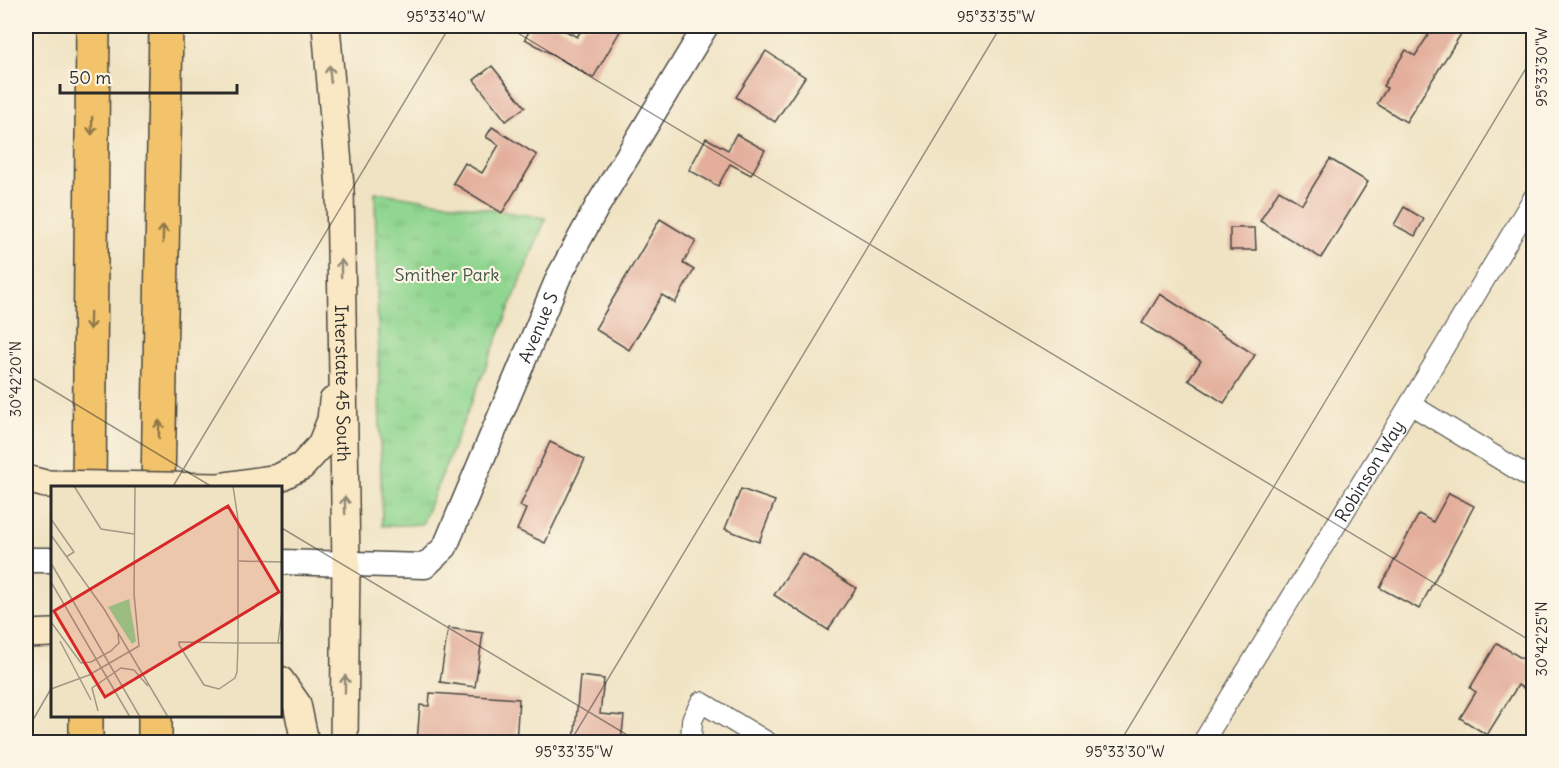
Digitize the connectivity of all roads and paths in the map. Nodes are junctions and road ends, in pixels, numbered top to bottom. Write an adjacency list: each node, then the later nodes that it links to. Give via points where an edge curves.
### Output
1 (93, 26): 10 (highway, one-way to 10)
2 (166, 26): 11 (highway, one-way to 2)
3 (326, 26): 6 (main road, Interstate 45 South, one-way to 3, via 340,187)
4 (706, 26): 17 (street, Avenue S, via 559,276 445,547 425,566)
5 (1533, 197): 7 (street, Robinson Way)
6 (342, 320): 13 (main road, via 331,420 321,445 302,466 278,478); 17 (main road, Interstate 45 South, one-way to 6)
7 (1410, 404): 8 (street); 27 (street, Robinson Way)
8 (1533, 480)
9 (36, 481): 12 (main road, bridge)
10 (88, 486)
11 (158, 486)
12 (188, 486)
13 (225, 486)
14 (51, 560): 15 (street)
15 (26, 561)
16 (282, 562): 17 (street, Avenue S)
17 (346, 564): 24 (main road, Interstate 45 South, one-way to 17)
18 (282, 683): 23 (main road, via 297,704)
19 (86, 717): 21 (highway)
20 (155, 717): 22 (highway)
21 (86, 742)
22 (154, 742)
23 (305, 742)
24 (344, 742)
25 (691, 742): 26 (street, via 692,720 701,702)
26 (767, 742)
27 (1203, 742)

